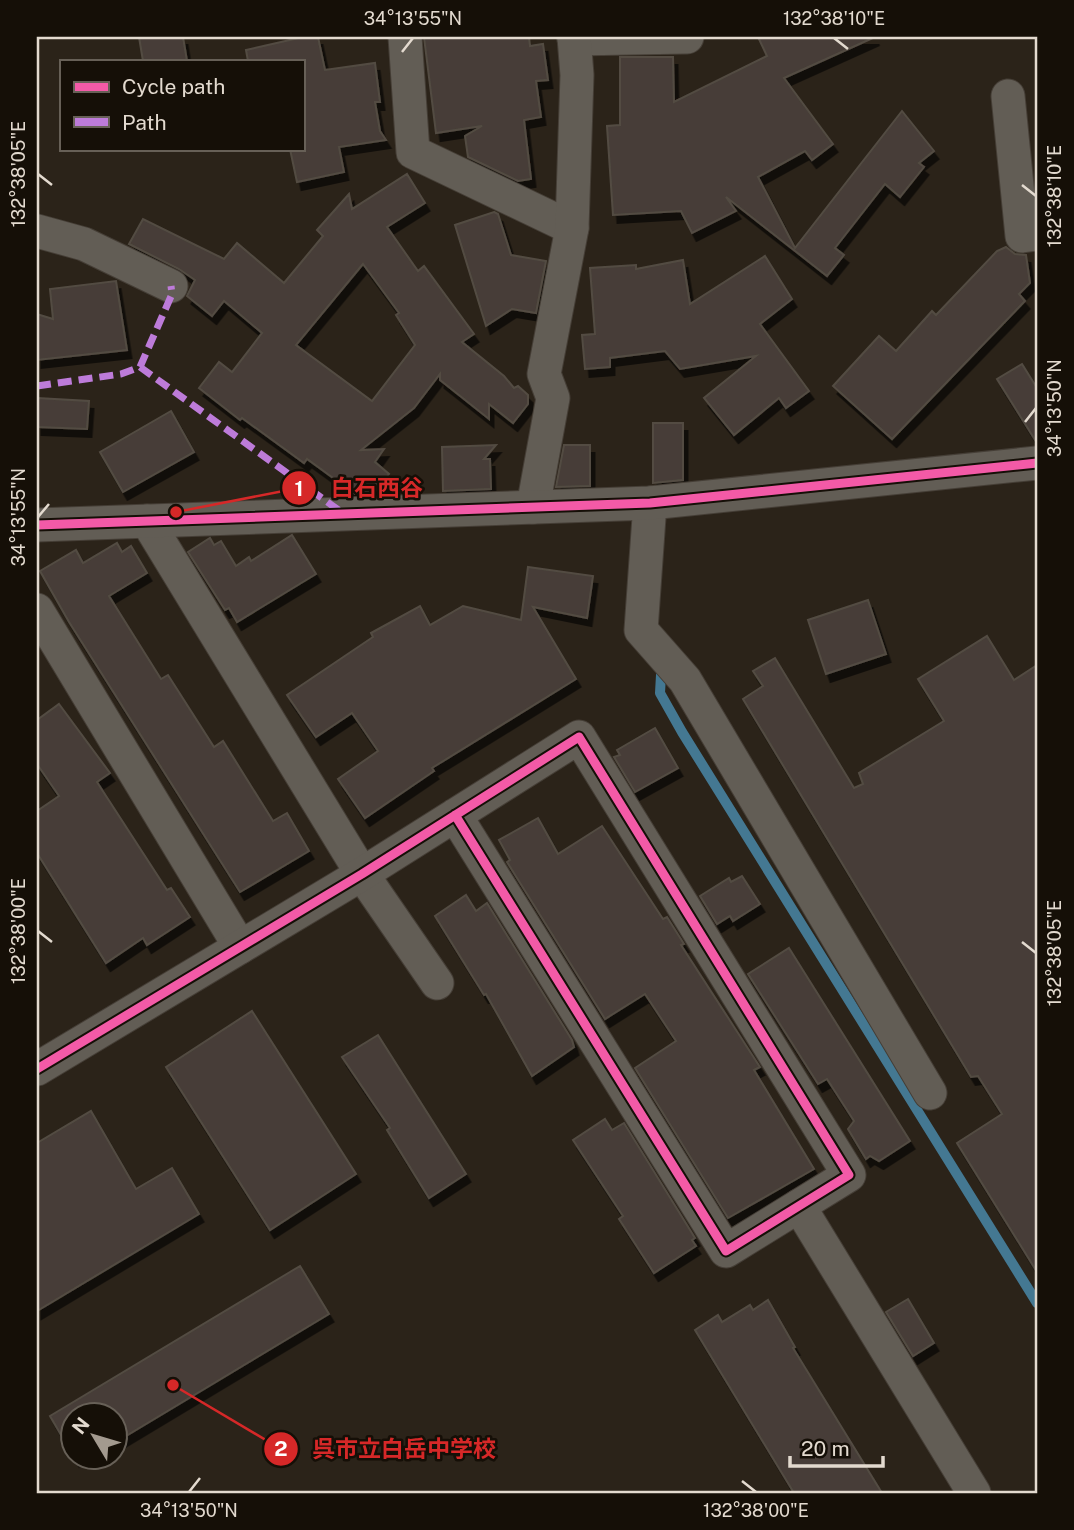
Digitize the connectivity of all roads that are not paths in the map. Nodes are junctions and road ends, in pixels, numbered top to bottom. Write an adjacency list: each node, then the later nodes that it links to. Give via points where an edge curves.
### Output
1 (405, 37): 5 (street, via 413,152)
2 (687, 37): 3 (street)
3 (574, 38): 5 (street)
4 (1008, 96): 7 (street, via 1022,236)
5 (572, 228): 11 (street, via 544,374 553,398)
6 (37, 231): 8 (street, via 84,244)
7 (1037, 234)
8 (171, 286)
9 (1037, 463): 10 (street)
10 (650, 503): 11 (street); 20 (street, via 642,630 685,680)
11 (533, 507): 12 (street)
12 (147, 521): 13 (street); 16 (street)
13 (37, 525)
14 (37, 610): 17 (street)
15 (456, 815): 16 (street); 21 (street, via 726,1251); 21 (street, via 579,737 849,1175)
16 (362, 874): 17 (street); 18 (street)
17 (240, 947): 19 (street)
18 (437, 983)
19 (37, 1069)
20 (930, 1093)
21 (799, 1206): 22 (street)
22 (974, 1493)

